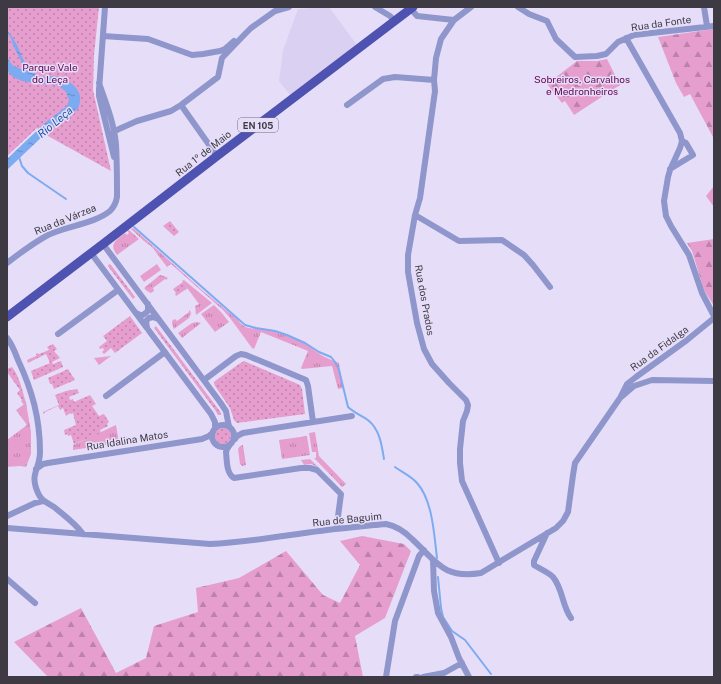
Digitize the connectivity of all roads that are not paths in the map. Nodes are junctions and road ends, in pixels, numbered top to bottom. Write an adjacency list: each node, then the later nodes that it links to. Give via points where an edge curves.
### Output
1 (105, 7): 12 (street, Rua da Várzea)
2 (289, 7): 11 (street, via 275,12)
3 (375, 7): 9 (street)
4 (471, 7): 8 (street, Rua dos Prados)
5 (518, 7): 13 (street, Rua da Fonte, via 547,20 556,39 575,56 606,54)
6 (704, 7): 10 (street)
7 (412, 8): 8 (street, via 417,16); 9 (main road, Rua 1º de Maio / EN 105)
8 (454, 20): 16 (street, Rua dos Prados, via 441,39)
9 (395, 21): 23 (main road, Rua 1º de Maio / EN 105)
10 (711, 26): 13 (street, Rua da Fonte)
11 (245, 34): 14 (street, via 225,49); 15 (street)
12 (103, 36): 14 (street, via 148,39 192,55); 17 (street, Rua da Várzea)
13 (626, 38): 22 (street)
14 (203, 54): 15 (street)
15 (222, 58): 18 (street, via 218,77)
16 (434, 80): 19 (street, via 394,77 383,79); 26 (street, Rua dos Prados, via 435,91 420,198)
17 (99, 83): 20 (street, Rua da Várzea); 21 (street, Rua da Várzea, via 99,96)
18 (181, 105): 20 (street); 23 (street)
19 (347, 105)
20 (114, 132): 21 (street); 24 (street, Rua da Várzea)
21 (110, 140): 24 (street, Rua da Várzea)
22 (682, 141): 25 (street, Rua da Fidalga); 25 (street, via 693,155)
23 (217, 156): 27 (main road, Rua 1º de Maio / EN 105)
24 (116, 162): 29 (street, Rua da Várzea, via 117,197 110,210 97,218 40,239)
25 (670, 170): 35 (street, Rua da Fidalga, via 664,201 666,216 689,255 702,293)
26 (415, 215): 30 (street, via 459,241 502,240 524,255); 68 (street, Rua dos Prados, via 408,255 408,272 417,323 424,349 432,364 468,405 463,421 460,449 462,481)
27 (103, 244): 28 (main road, Rua 1º de Maio / EN 105); 32 (street)
28 (91, 253): 31 (street); 34 (main road, Rua 1º de Maio / EN 105)
29 (7, 263)
30 (550, 288)
31 (118, 290): 33 (street); 38 (street)
32 (147, 303): 33 (street, via 148,310 145,314); 36 (street)
33 (135, 312): 37 (street)
34 (8, 317)
35 (714, 317): 44 (street, Rua da Fidalga, via 627,384)
36 (161, 321): 37 (street, via 155,317 149,318 146,321); 41 (street)
37 (148, 330): 40 (street)
38 (58, 334)
39 (8, 337): 56 (street, via 34,400)
40 (165, 352): 43 (street); 48 (street, via 213,417)
41 (204, 380): 46 (street, via 236,356 246,355 306,380); 47 (street, via 226,411)
42 (714, 381): 44 (street, Rua de Baguim, via 652,380 634,386)
43 (106, 396)
44 (620, 398): 64 (street, Rua de Baguim, via 575,463 568,512 563,521)
45 (352, 416): 46 (street)
46 (313, 422): 49 (street)
47 (231, 428): 48 (street, via 222,425); 49 (street, via 239,434); 51 (street, via 235,435)
48 (214, 430): 50 (street, Rua Idalina Matos); 52 (street)
49 (243, 433): 51 (street)
50 (202, 439): 52 (street, Rua Idalina Matos); 57 (street, Rua Idalina Matos)
51 (234, 439): 53 (street)
52 (214, 443): 54 (street)
53 (229, 446): 54 (street); 55 (street)
54 (221, 447): 55 (street)
55 (226, 454): 63 (street, via 229,474 234,478 301,468 314,468 320,472 341,492)
56 (40, 456): 57 (street); 58 (street); 59 (street)
57 (54, 462): 58 (street, Rua Idalina Matos)
58 (46, 464): 59 (street, Rua Idalina Matos)
59 (36, 469): 60 (street, via 35,485)
60 (43, 500): 61 (street); 65 (street, via 78,527)
61 (7, 516)
62 (7, 528): 65 (street, Rua de Baguim)
63 (337, 529): 65 (street, Rua de Baguim, via 210,544); 66 (street, Rua de Baguim, via 385,524 395,526)
64 (548, 533): 68 (street, Rua de Baguim); 71 (street, via 534,565 553,577)
65 (83, 534)
66 (424, 550): 67 (street, Rua de Baguim); 73 (street, via 419,556 395,621)
67 (433, 560): 68 (street, Rua de Baguim, via 444,569 462,575 481,573); 72 (street, via 438,613)
68 (499, 563)
69 (7, 579): 70 (street)
70 (35, 603)
71 (571, 618)
72 (462, 663): 74 (street, via 444,673); 75 (street)
73 (386, 677)
74 (423, 677)
75 (469, 677)

